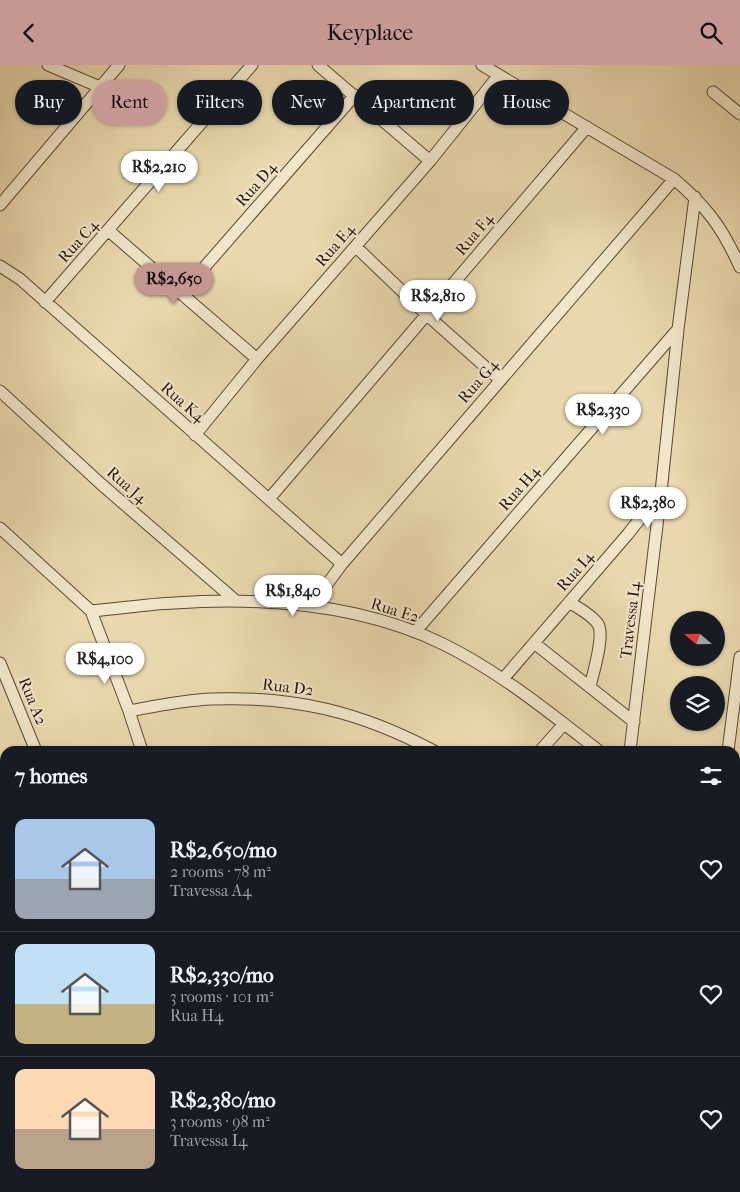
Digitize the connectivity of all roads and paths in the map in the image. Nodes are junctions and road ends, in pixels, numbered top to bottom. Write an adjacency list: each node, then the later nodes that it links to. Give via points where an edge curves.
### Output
1 (48, 65): 8 (street)
2 (119, 65): 7 (street)
3 (252, 65): 20 (street, Rua C4)
4 (318, 65): 10 (street)
5 (482, 65): 6 (street)
6 (498, 76): 15 (street); 16 (street, Rua E4)
7 (106, 80)
8 (92, 84)
9 (713, 92): 13 (street)
10 (354, 94)
11 (92, 96): 19 (street)
12 (354, 96): 24 (street, Rua D4)
13 (740, 115)
14 (389, 125): 16 (street)
15 (587, 127): 17 (street); 26 (street, Rua F4)
16 (430, 161): 21 (street, Rua E4)
17 (674, 179): 18 (street); 29 (street, Rua G4)
18 (695, 197): 23 (street, via 721,229); 27 (street)
19 (0, 205)
20 (109, 231): 24 (street); 25 (street, Rua C4)
21 (356, 247): 26 (street); 28 (street, Rua E4)
22 (0, 267): 25 (street, Rua K4, via 20,279)
23 (740, 267)
24 (181, 293): 28 (street)
25 (45, 302): 31 (street, Rua K4)
26 (427, 315): 29 (street); 33 (street, Rua F4)
27 (678, 329): 32 (street); 40 (street, Rua H4)
28 (257, 359): 31 (street, Rua E4)
29 (500, 380): 35 (street, Rua G4)
30 (0, 391): 36 (street, Rua J4)
31 (195, 435): 33 (street, Rua K4)
32 (661, 492): 37 (street, Rua I4); 48 (street, Travessa I4)
33 (269, 499): 35 (street, Rua K4)
34 (0, 528): 39 (street)
35 (342, 564): 38 (street, Rua G4)
36 (236, 601): 38 (street, Rua E2); 39 (street, Rua E2)
37 (569, 602): 41 (street, Rua I4); 45 (street, via 594,620 600,630)
38 (311, 606): 40 (street, Rua E2, via 382,621)
39 (91, 611): 46 (street)
40 (415, 632): 44 (street, Rua E2)
41 (534, 643): 44 (street, Rua I4); 45 (street)
42 (740, 657): 47 (street)
43 (0, 663): 50 (street, Rua A2)
44 (503, 679): 49 (street, Rua E2)
45 (590, 687): 48 (street)
46 (129, 711): 51 (street); 52 (street, Rua D2, via 211,699 273,699 365,720)
47 (736, 718): 56 (street)
48 (634, 722): 55 (street, Travessa I4)
49 (564, 724): 53 (street); 54 (street, Rua E2)
50 (34, 746)
51 (140, 746)
52 (424, 746)
53 (544, 746)
54 (593, 746)
55 (631, 746)
56 (729, 746)

